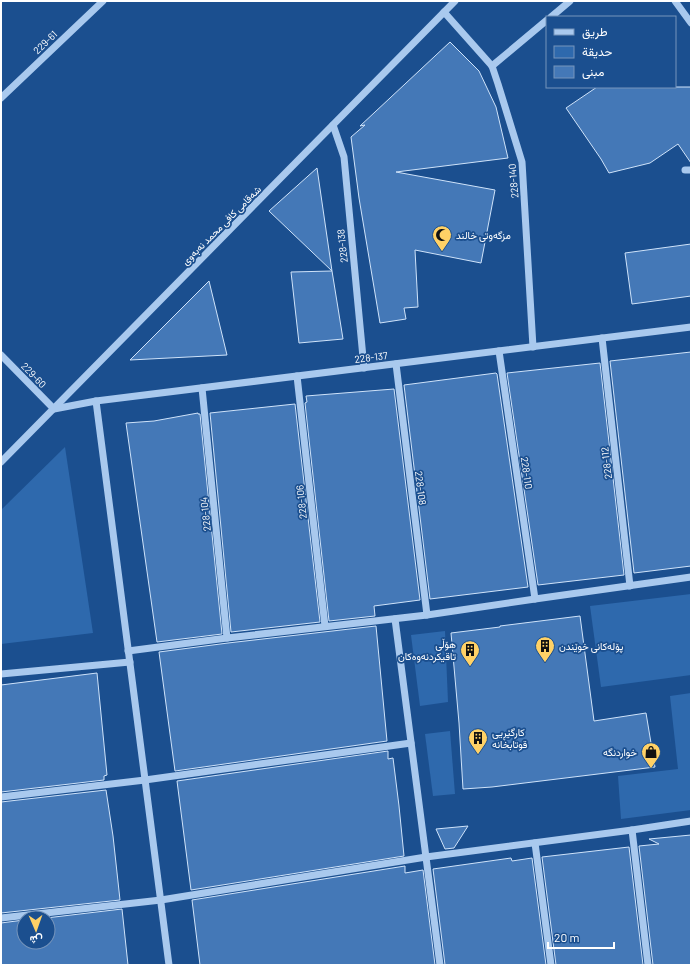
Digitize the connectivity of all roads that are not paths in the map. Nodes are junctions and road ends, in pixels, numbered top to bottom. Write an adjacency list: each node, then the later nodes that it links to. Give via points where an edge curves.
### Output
1 (103, 1): 10 (street, 229-61)
2 (455, 1): 5 (street, شەقامی کافی محمد نەبەوی)
3 (570, 1): 6 (street)
4 (675, 1): 8 (street)
5 (444, 12): 9 (street, 228-140); 11 (street, شەقامی کافی محمد نەبەوی)
6 (552, 16)
7 (546, 21): 9 (street)
8 (691, 23)
9 (492, 66): 14 (street, 228-140, via 522,162)
10 (1, 98)
11 (333, 125): 18 (street, 228-138, via 344,157); 22 (street, شەقامی کافی محمد نەبەوی)
12 (691, 327): 13 (street, 228-137)
13 (602, 338): 14 (street, 228-137); 25 (street, 228-112)
14 (533, 347): 15 (street, 228-137)
15 (499, 351): 17 (street, 228-137); 26 (street, 228-110)
16 (1, 355): 22 (street, 229-60)
17 (396, 364): 18 (street, 228-137); 27 (street, 228-108)
18 (364, 368): 19 (street, 228-137)
19 (297, 376): 20 (street, 228-137); 29 (street, 228-106)
20 (202, 388): 21 (street, 228-137); 30 (street, 228-104)
21 (96, 401): 22 (street, 228-137); 31 (street)
22 (54, 409): 23 (street, شەقامی کافی محمد نەبەوی)
23 (1, 462)
24 (691, 577): 25 (street)
25 (630, 586): 26 (street)
26 (535, 599): 27 (street)
27 (427, 615): 28 (street)
28 (395, 618): 29 (street); 34 (street)
29 (325, 626): 30 (street)
30 (227, 638): 31 (street)
31 (128, 651): 32 (street)
32 (130, 662): 33 (street); 35 (street)
33 (1, 674)
34 (411, 743): 35 (street); 40 (street)
35 (145, 780): 36 (street); 41 (street)
36 (1, 797)
37 (691, 821): 38 (street)
38 (632, 830): 39 (street); 46 (street)
39 (535, 843): 40 (street); 45 (street)
40 (426, 857): 41 (street); 44 (street)
41 (161, 900): 42 (street); 43 (street)
42 (1, 918)
43 (169, 965)
44 (440, 965)
45 (551, 965)
46 (648, 965)

